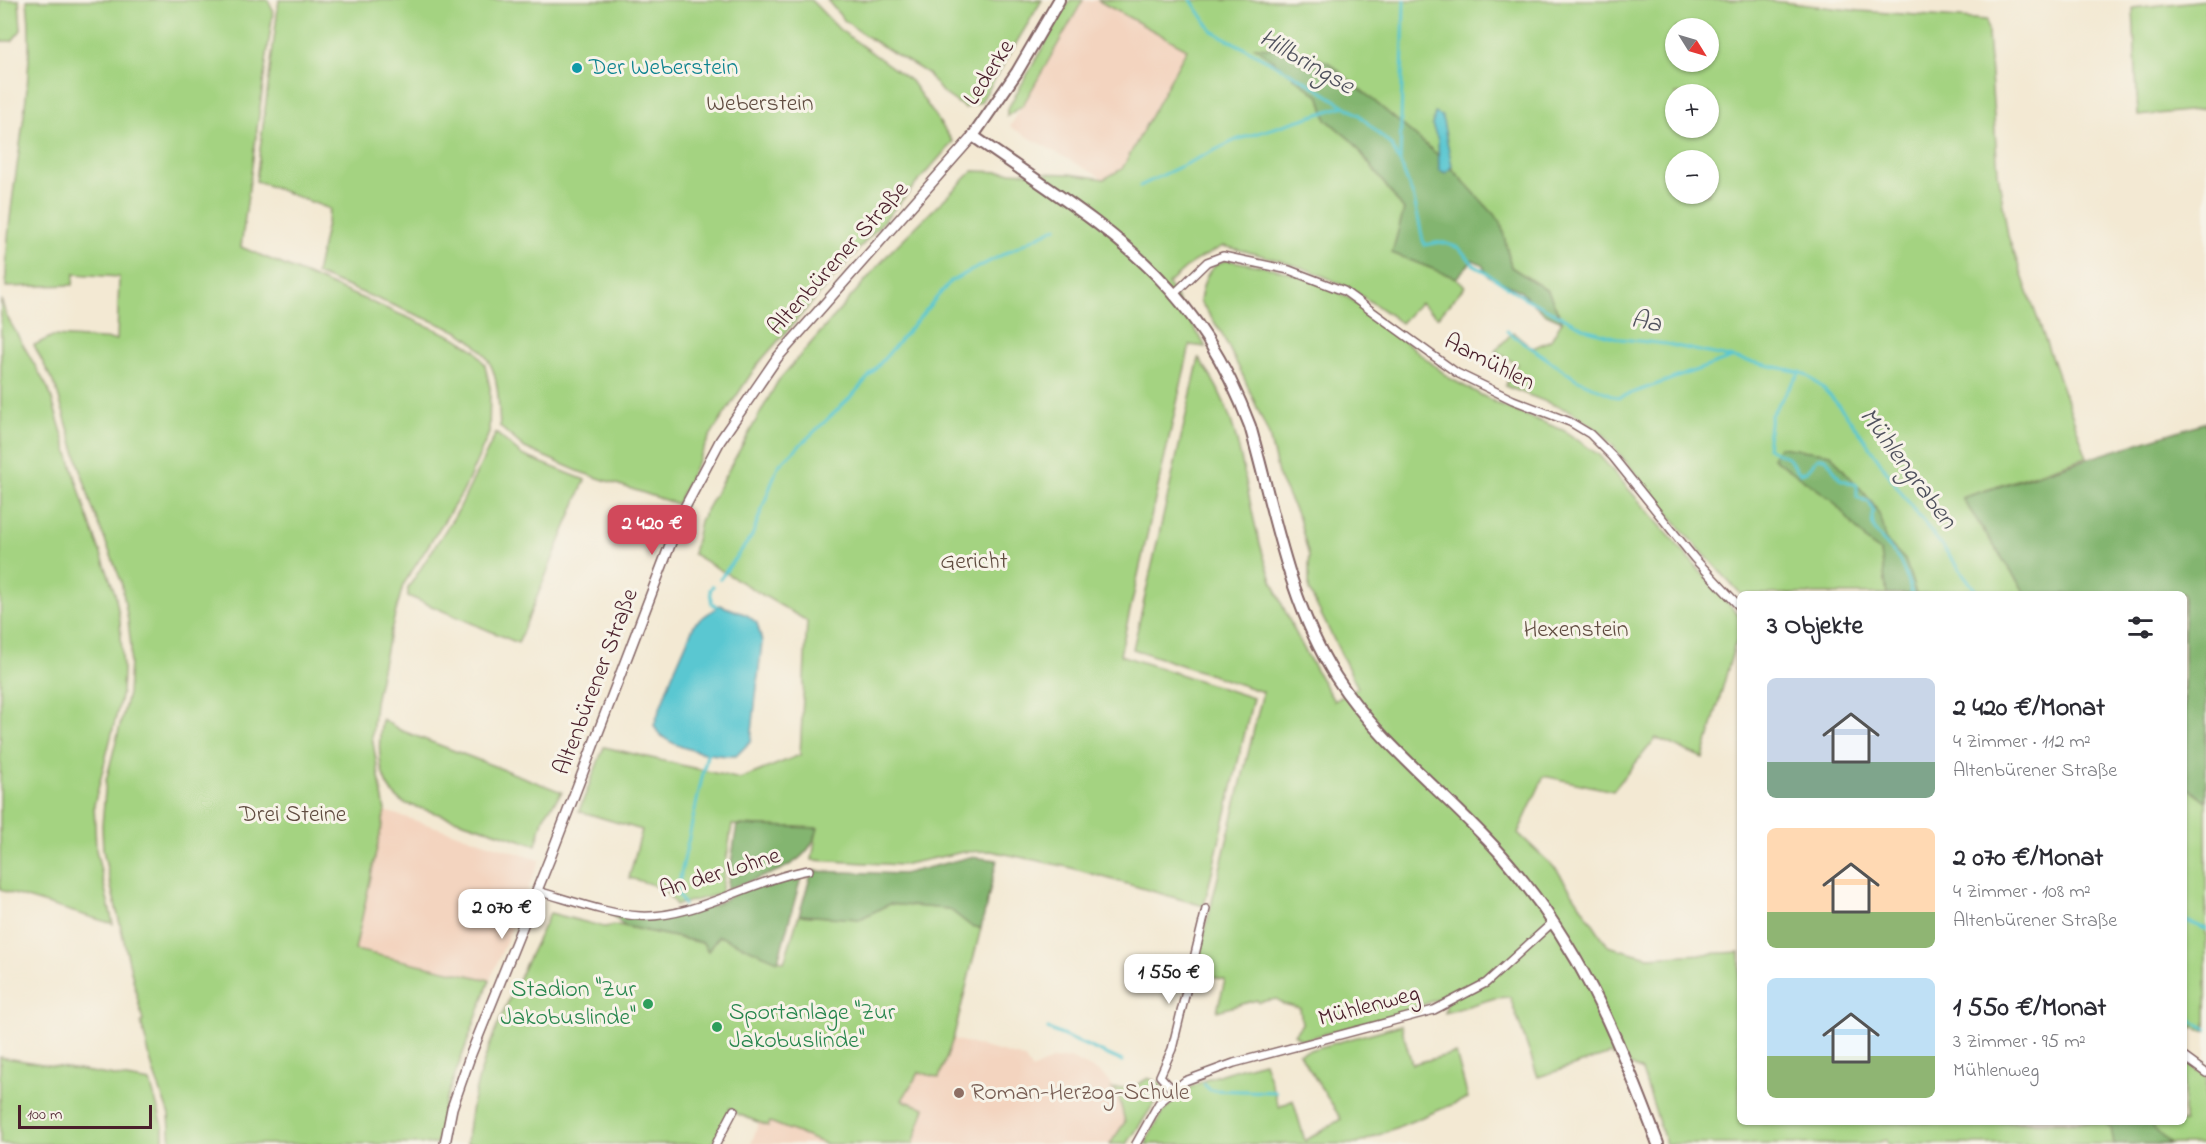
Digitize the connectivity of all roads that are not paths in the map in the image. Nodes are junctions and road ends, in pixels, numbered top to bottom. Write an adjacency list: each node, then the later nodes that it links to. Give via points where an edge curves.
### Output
1 (1059, 0): 2 (main road, Lederke)
2 (974, 136): 3 (main road, via 1129,246); 6 (street, Altenbürener Straße, via 777,358 720,441 683,511)
3 (1175, 293): 4 (street, Aamühlen, via 1208,262 1222,256 1289,270 1344,291 1457,373 1590,434); 8 (main road, via 1203,329 1232,379 1250,426 1299,602 1336,676 1390,745 1497,851)
4 (1737, 604)
5 (809, 870): 6 (street, An der Lohne, via 777,876 703,904 643,916)
6 (537, 891): 13 (street, Altenbürener Straße, via 464,1073 449,1117)
7 (1206, 909): 11 (street, via 1172,1049 1160,1076)
8 (1553, 922): 11 (street, Mühlenweg, via 1486,983 1451,1003 1377,1027 1234,1063); 16 (main road, via 1592,983)
9 (2187, 1059): 10 (street)
10 (2206, 1073)
11 (1172, 1089): 15 (street, Mühlenweg, via 1159,1103)
12 (734, 1110): 14 (street)
13 (445, 1144)
14 (716, 1144)
15 (1136, 1144)
16 (1658, 1144)

